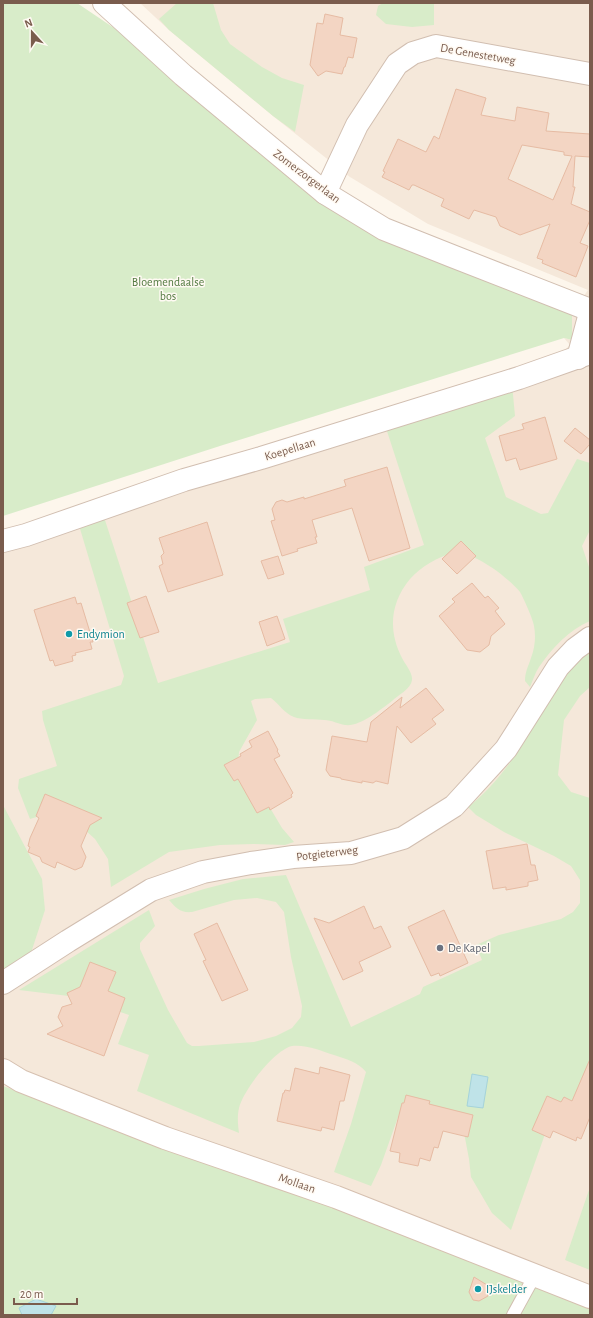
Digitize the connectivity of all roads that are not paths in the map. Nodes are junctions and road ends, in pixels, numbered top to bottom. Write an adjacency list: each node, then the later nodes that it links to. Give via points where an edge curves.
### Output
1 (107, 4): 3 (street, Zomerzorgerlaan, via 183,75)
2 (590, 74): 3 (street, De Genestetweg, via 436,46 413,53 397,64 357,125)
3 (325, 193): 4 (street, Zomerzorgerlaan, via 384,229)
4 (590, 310)
5 (590, 313): 6 (street, Koepellaan)
6 (584, 355): 7 (street, Koepellaan, via 184,480)
7 (3, 541)
8 (590, 638): 9 (street, Potgieterweg, via 558,667 506,749 454,806 403,838 351,853 293,857 203,872 151,890)
9 (3, 983)
10 (3, 1070): 11 (street, Mollaan, via 21,1082 165,1138 336,1197)
11 (535, 1275): 12 (street, Mollaan); 13 (lane)
12 (590, 1297)
13 (513, 1315)

